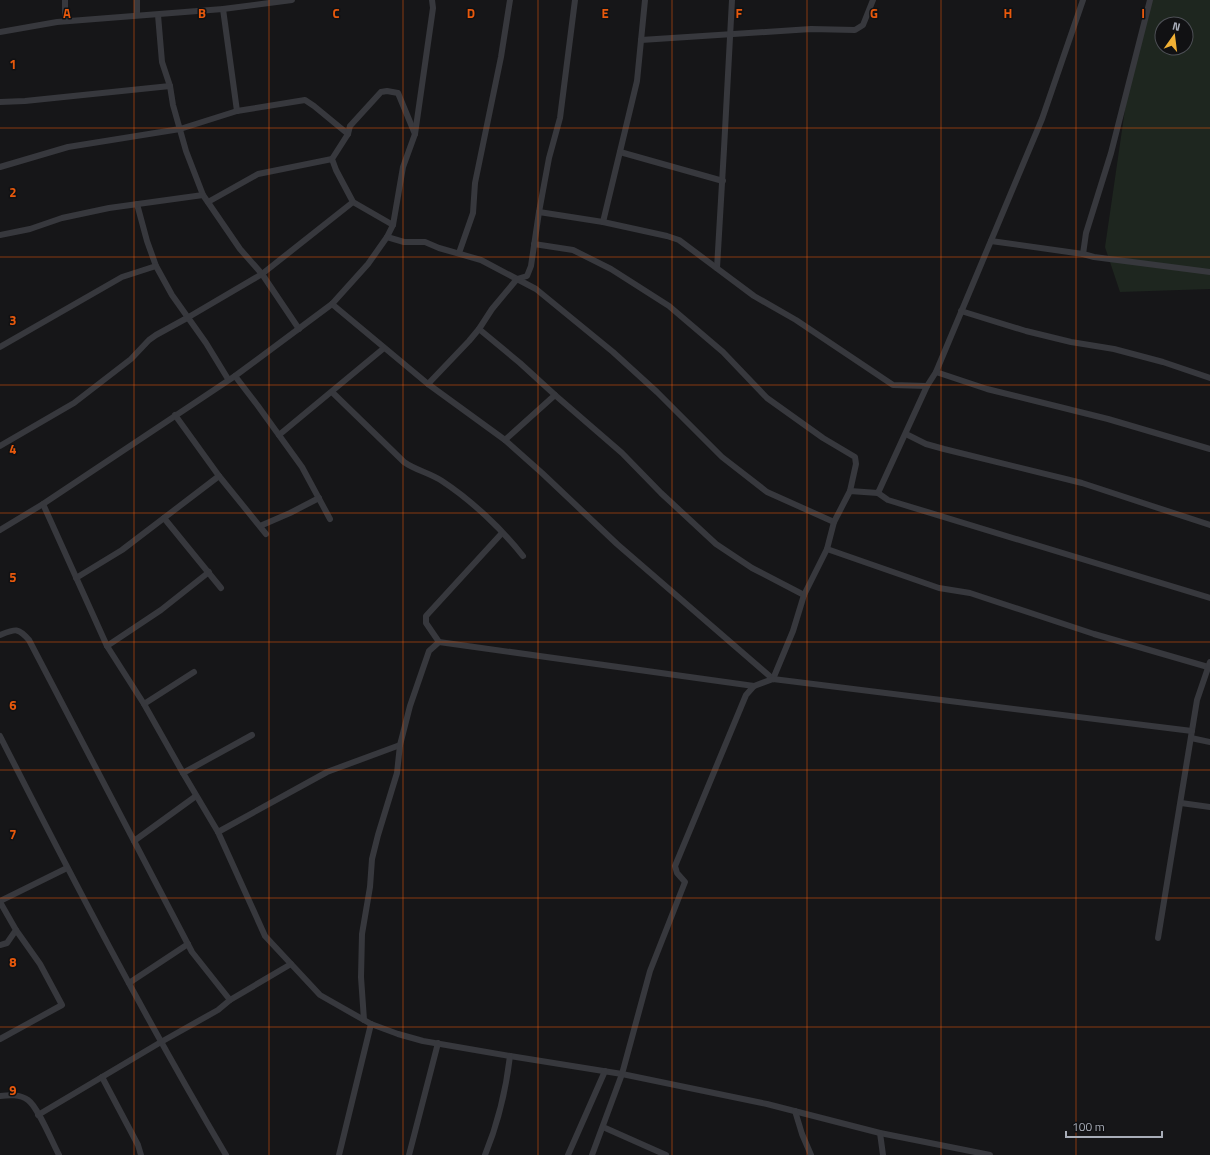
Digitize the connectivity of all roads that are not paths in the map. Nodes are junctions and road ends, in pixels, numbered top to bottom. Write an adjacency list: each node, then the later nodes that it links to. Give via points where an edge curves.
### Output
1 (65, 0): 16 (street)
2 (137, 0): 14 (street)
3 (292, 0): 12 (street)
4 (432, 0): 25 (street)
5 (510, 0): 41 (street, via 501,58 475,183 473,213)
6 (575, 0): 34 (street, via 560,118 549,158)
7 (645, 0): 19 (street)
8 (732, 0): 18 (street)
9 (873, 0): 18 (street, via 863,26 855,30 811,29)
10 (1083, 0): 39 (street, via 1042,119)
11 (1150, 0): 42 (street, via 1111,153 1086,233)
12 (239, 3): 13 (street)
13 (222, 9): 15 (street); 22 (street)
14 (137, 15): 15 (street); 16 (street)
15 (158, 15): 20 (street, via 162,62)
16 (65, 21): 17 (street)
17 (0, 32)
18 (730, 35): 19 (street); 29 (street)
19 (641, 40): 26 (street, via 637,81)
20 (170, 86): 21 (street); 23 (street)
21 (0, 102)
22 (237, 111): 23 (street); 24 (street, via 305,100)
23 (180, 129): 28 (street, via 68,147); 30 (street)
24 (348, 134): 25 (street, via 350,126 384,91 398,93); 27 (street)
25 (415, 134): 36 (street, via 403,167)
26 (620, 152): 29 (street); 35 (street)
27 (332, 159): 31 (street, via 258,174); 32 (street)
28 (0, 167)
29 (723, 182): 44 (street)
30 (203, 195): 31 (street); 33 (street)
31 (208, 202): 46 (street, via 240,249)
32 (353, 202): 36 (street); 46 (street)
33 (137, 204): 37 (street, via 70,216 30,229); 43 (street)
34 (539, 212): 35 (street); 40 (street)
35 (603, 222): 44 (street, via 679,240)
36 (393, 225): 38 (street)
37 (0, 235)
38 (387, 237): 41 (street, via 404,242 425,242); 48 (street, via 368,264)
39 (991, 241): 42 (street); 49 (street)
40 (534, 244): 47 (street, via 527,276); 70 (street, via 573,250 612,269 669,306 723,352 767,398 823,438 855,457 856,464)
41 (459, 253): 47 (street, via 481,260)
42 (1083, 254): 45 (street)
43 (156, 266): 50 (street); 53 (street, via 122,277)
44 (717, 268): 60 (street, via 754,296 796,320 893,385)
45 (1210, 272)
46 (262, 274): 50 (street); 51 (street)
47 (517, 279): 52 (street); 76 (street, via 536,289 612,352 657,392 722,457 767,492)
48 (332, 304): 51 (street); 54 (street)
49 (961, 311): 55 (street); 57 (street, via 1026,331 1163,362)
50 (187, 318): 58 (street, via 206,343); 67 (street, via 152,337 131,359 74,403)
51 (299, 329): 56 (street)
52 (479, 329): 59 (street); 62 (street)
53 (0, 347)
54 (384, 348): 59 (street); 61 (street)
55 (936, 372): 60 (street); 68 (street, via 987,389 1108,419)
56 (235, 376): 58 (street); 65 (street)
57 (1210, 378)
58 (228, 380): 63 (street)
59 (428, 384): 66 (street)
60 (927, 386): 64 (street)
61 (332, 392): 65 (street); 80 (street, via 404,462 441,480)
62 (555, 395): 66 (street); 87 (street, via 622,452 661,493 716,544 752,568)
63 (176, 416): 69 (street); 73 (street)
64 (906, 434): 71 (street); 77 (street, via 926,444 1082,483)
65 (279, 435): 72 (street, via 302,467)
66 (505, 440): 94 (street, via 617,544)
67 (0, 446)
68 (1210, 449)
69 (219, 476): 74 (street); 78 (street)
70 (850, 491): 71 (street); 76 (street)
71 (878, 493): 88 (street, via 888,500)
72 (319, 498): 75 (street); 78 (street, via 290,514)
73 (43, 504): 79 (street); 85 (street)
74 (164, 518): 84 (street); 85 (street, via 122,550)
75 (330, 519)
76 (834, 522): 82 (street)
77 (1210, 525)
78 (260, 526): 81 (street)
79 (0, 530)
80 (502, 533): 83 (street); 90 (street, via 426,616 426,623)
81 (266, 534)
82 (827, 550): 87 (street); 92 (street, via 939,588 970,593)
83 (523, 556)
84 (209, 572): 86 (street); 91 (street, via 161,610)
85 (76, 578): 91 (street)
86 (221, 588)
87 (804, 595): 94 (street, via 793,631)
88 (1210, 598)
89 (0, 635): 107 (street, via 15,630 22,632 28,640)
90 (438, 642): 95 (street); 101 (street, via 429,651)
91 (107, 646): 96 (street)
92 (1208, 669): 98 (street, via 1197,700)
93 (194, 672): 96 (street)
94 (773, 679): 95 (street); 98 (street)
95 (754, 686): 124 (street, via 746,695 675,866 677,873 685,882 650,971)
96 (144, 704): 102 (street)
97 (252, 735): 102 (street)
98 (1191, 735): 100 (street); 104 (street)
99 (0, 736): 108 (street)
100 (1210, 742)
101 (400, 745): 106 (street, via 327,772); 117 (street, via 397,773 372,859 362,934)
102 (183, 773): 103 (street)
103 (196, 796): 106 (street); 107 (street)
104 (1181, 802): 105 (street); 111 (street)
105 (1210, 807)
106 (218, 832): 114 (street, via 265,936)
107 (134, 841): 112 (street)
108 (67, 868): 109 (street); 115 (street)
109 (0, 902): 110 (street)
110 (16, 930): 113 (street, via 7,943); 119 (street, via 40,964 62,1005)
111 (1158, 938)
112 (188, 944): 115 (street); 116 (street)
113 (0, 945)
114 (291, 964): 116 (street); 117 (street, via 320,995)
115 (129, 983): 120 (street)
116 (230, 1000): 120 (street, via 218,1010)
117 (364, 1020): 118 (street)
118 (371, 1024): 121 (street, via 405,1036); 134 (street)
119 (0, 1038)
120 (161, 1042): 125 (street); 133 (street)
121 (438, 1043): 122 (street); 135 (street)
122 (510, 1056): 123 (street); 136 (street, via 507,1082)
123 (605, 1071): 124 (street); 137 (street)
124 (622, 1074): 127 (street); 129 (street)
125 (102, 1077): 128 (street); 132 (street)
126 (0, 1096): 128 (street, via 20,1096 28,1100)
127 (795, 1111): 130 (street); 140 (street)
128 (38, 1115): 131 (street)
129 (603, 1127): 138 (street); 139 (street)
130 (880, 1133): 141 (street); 142 (street)
131 (59, 1155)
132 (141, 1155)
133 (226, 1155)
134 (339, 1155)
135 (409, 1155)
136 (485, 1155)
137 (568, 1155)
138 (592, 1155)
139 (666, 1155)
140 (811, 1155)
141 (883, 1155)
142 (990, 1155)

